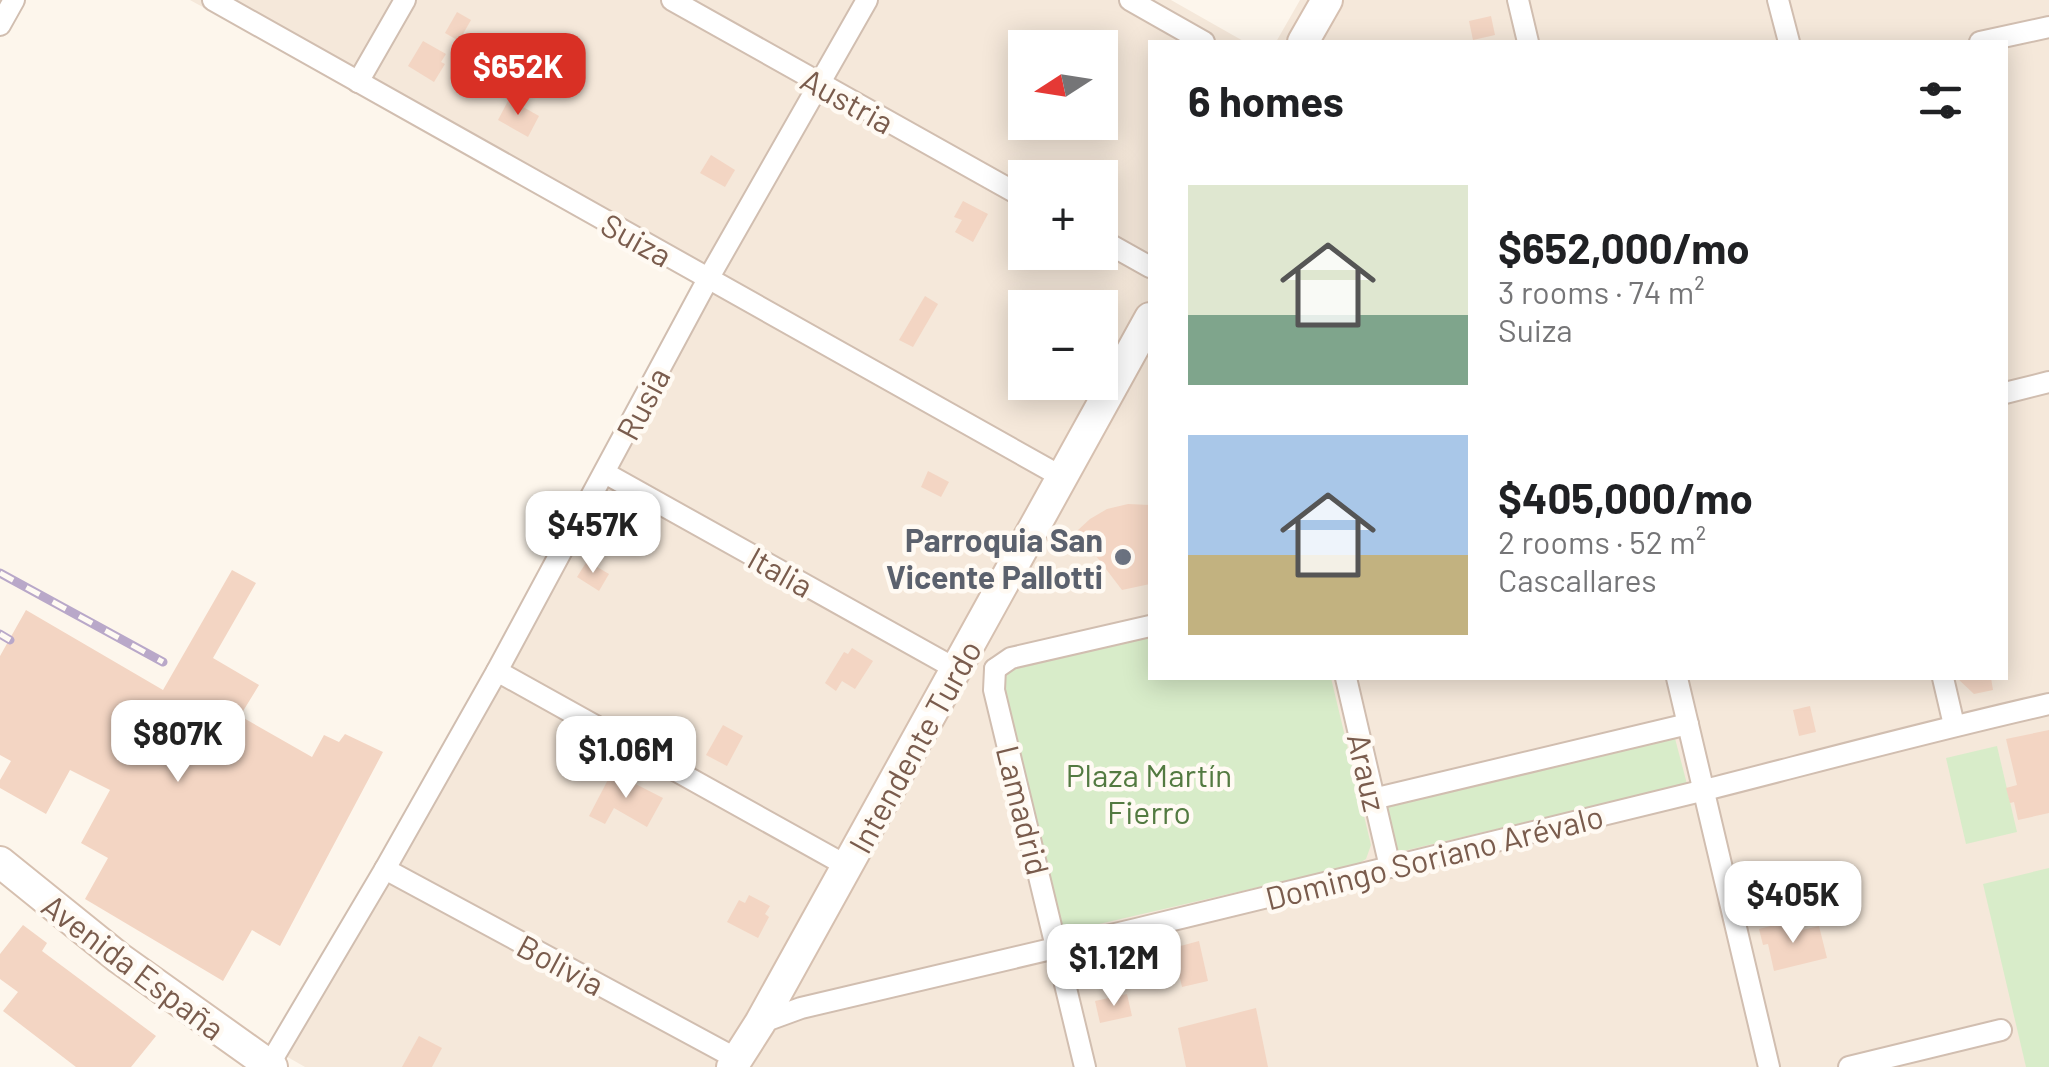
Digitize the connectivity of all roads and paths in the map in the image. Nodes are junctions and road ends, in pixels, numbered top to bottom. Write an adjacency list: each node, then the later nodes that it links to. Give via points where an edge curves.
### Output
1 (14, 0): 10 (street)
2 (213, 0): 17 (street, Suiza)
3 (405, 0): 17 (street)
4 (672, 0): 18 (street, Austria)
5 (866, 0): 18 (street, Rusia)
6 (1130, 0): 12 (street)
7 (1326, 0): 13 (street)
8 (1518, 0): 14 (street)
9 (1778, 0): 15 (street)
10 (0, 25)
11 (2049, 27): 16 (street)
12 (1200, 40)
13 (1304, 40)
14 (1528, 40)
15 (1788, 40)
16 (1989, 40)
17 (358, 82): 22 (street, Suiza)
18 (820, 84): 19 (street, Austria); 22 (street, Rusia)
19 (1008, 189)
20 (1118, 249): 21 (street)
21 (1148, 266)
22 (708, 278): 26 (street, Rusia); 27 (street, Suiza)
23 (1148, 322): 27 (street, Intendente Turdo)
24 (2049, 382): 25 (street)
25 (2008, 391)
26 (605, 473): 29 (street, Italia); 31 (street, Rusia)
27 (1062, 476): 29 (street, Intendente Turdo)
28 (1148, 626): 30 (street, via 1011,658)
29 (960, 662): 30 (street, Italia); 41 (street, Intendente Turdo)
30 (995, 669): 44 (street, Lamadrid, via 994,690)
31 (497, 671): 41 (street); 43 (street, Rusia)
32 (1346, 680): 39 (street, Arauz)
33 (1677, 680): 36 (street)
34 (1943, 680): 37 (street)
35 (2049, 704): 37 (street, Domingo Soriano Arévalo)
36 (1688, 724): 38 (street); 39 (street)
37 (1954, 725): 38 (street, Domingo Soriano Arévalo)
38 (1704, 790): 42 (street, Domingo Soriano Arévalo); 50 (street)
39 (1374, 799): 42 (street, Arauz)
40 (0, 862): 48 (street, Avenida España)
41 (847, 866): 45 (street, Intendente Turdo)
42 (1390, 867): 44 (street, Domingo Soriano Arévalo)
43 (385, 869): 47 (street, Bolivia); 48 (street, Rusia)
44 (1058, 949): 45 (street, Domingo Soriano Arévalo); 49 (street, Lamadrid)
45 (760, 1023): 47 (street, Intendente Turdo)
46 (2002, 1030): 51 (street)
47 (735, 1063)
48 (270, 1066)
49 (1085, 1067)
50 (1769, 1067)
51 (1848, 1067)

